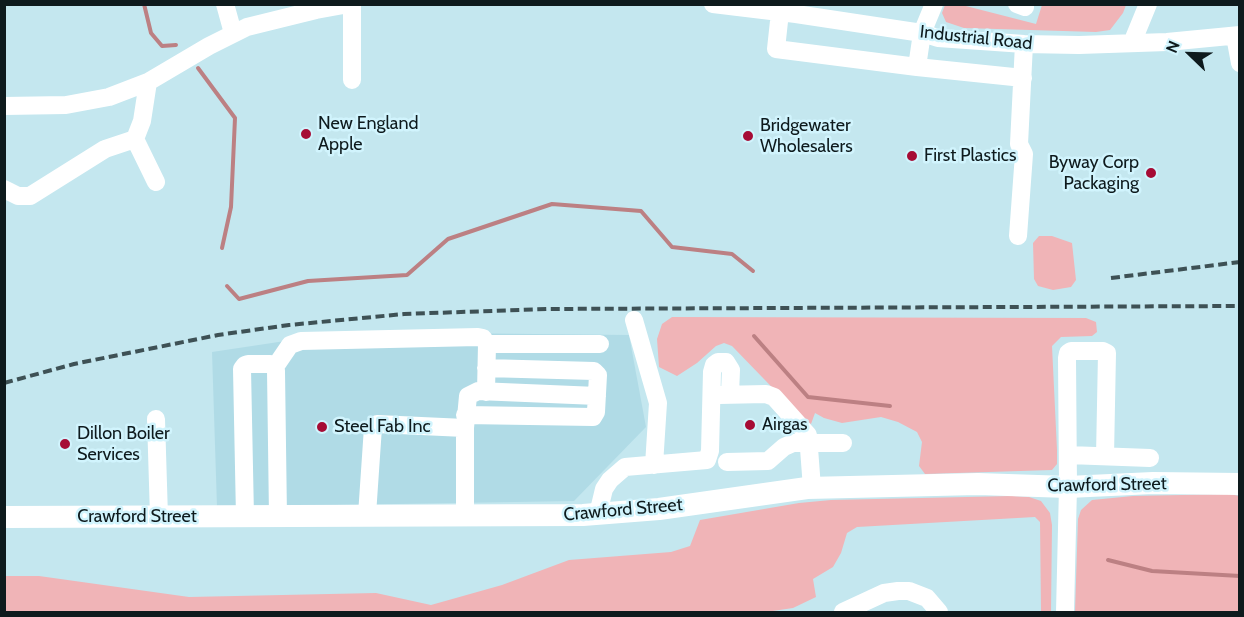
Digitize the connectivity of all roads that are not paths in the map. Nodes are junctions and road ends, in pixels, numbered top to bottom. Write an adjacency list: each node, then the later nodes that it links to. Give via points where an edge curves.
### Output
1 (225, 4): 8 (street)
2 (350, 4): 8 (street, via 272,20); 16 (street)
3 (713, 4): 7 (street, Industrial Road)
4 (934, 4): 9 (street)
5 (1148, 4): 12 (street)
6 (820, 11): 7 (street, Industrial Road); 9 (street, Industrial Road)
7 (780, 12): 14 (street, via 776,49)
8 (233, 33): 17 (street)
9 (922, 33): 11 (street, Industrial Road, via 938,38); 14 (street)
10 (1237, 35): 12 (street, Industrial Road); 13 (street)
11 (1024, 44): 12 (street, Industrial Road); 15 (street)
12 (1132, 44)
13 (1239, 63)
14 (917, 67): 15 (street)
15 (1023, 78): 22 (street, via 1019,144 1024,154)
16 (352, 80)
17 (148, 82): 18 (street, via 92,101); 19 (street)
18 (4, 106)
19 (135, 139): 20 (street); 21 (street, via 105,149 30,196 18,196)
20 (156, 182)
21 (4, 189)
22 (1018, 236)
23 (634, 320): 38 (street, via 658,403)
24 (487, 344): 25 (street); 26 (street, via 478,337 301,341 290,345); 27 (street)
25 (600, 344)
26 (275, 367): 39 (street, via 248,364 242,369); 40 (street)
27 (486, 368): 28 (street); 29 (street, via 594,370 598,375)
28 (486, 392): 29 (street); 31 (street, via 468,396)
29 (597, 396): 31 (street, via 592,417)
30 (156, 419): 48 (street)
31 (465, 421): 45 (street, via 373,427); 46 (street)
32 (810, 443): 33 (street); 37 (street, via 788,444 763,463); 38 (street, via 806,432 770,395 722,395 707,460); 43 (street)
33 (843, 443)
34 (1068, 455): 35 (street); 35 (street, via 1068,353 1103,351 1107,353); 42 (street)
35 (1105, 456): 36 (street)
36 (1150, 458)
37 (727, 462)
38 (654, 465): 44 (street, via 625,468 618,473 604,489)
39 (244, 468): 40 (street); 49 (street)
40 (278, 468): 50 (street)
41 (1239, 484): 42 (main road, Crawford Street)
42 (1068, 487): 43 (main road, Crawford Street, via 978,484); 53 (street)
43 (812, 488): 44 (main road, Crawford Street)
44 (598, 514): 46 (main road, Crawford Street)
45 (367, 515): 46 (main road, Crawford Street); 50 (main road, Crawford Street)
46 (465, 515)
47 (4, 517): 48 (main road, Crawford Street)
48 (159, 517): 49 (main road, Crawford Street)
49 (244, 517): 50 (main road, Crawford Street)
50 (278, 517)
51 (843, 612): 52 (street, via 884,593 898,591 927,598)
52 (939, 612)
53 (1065, 612)

